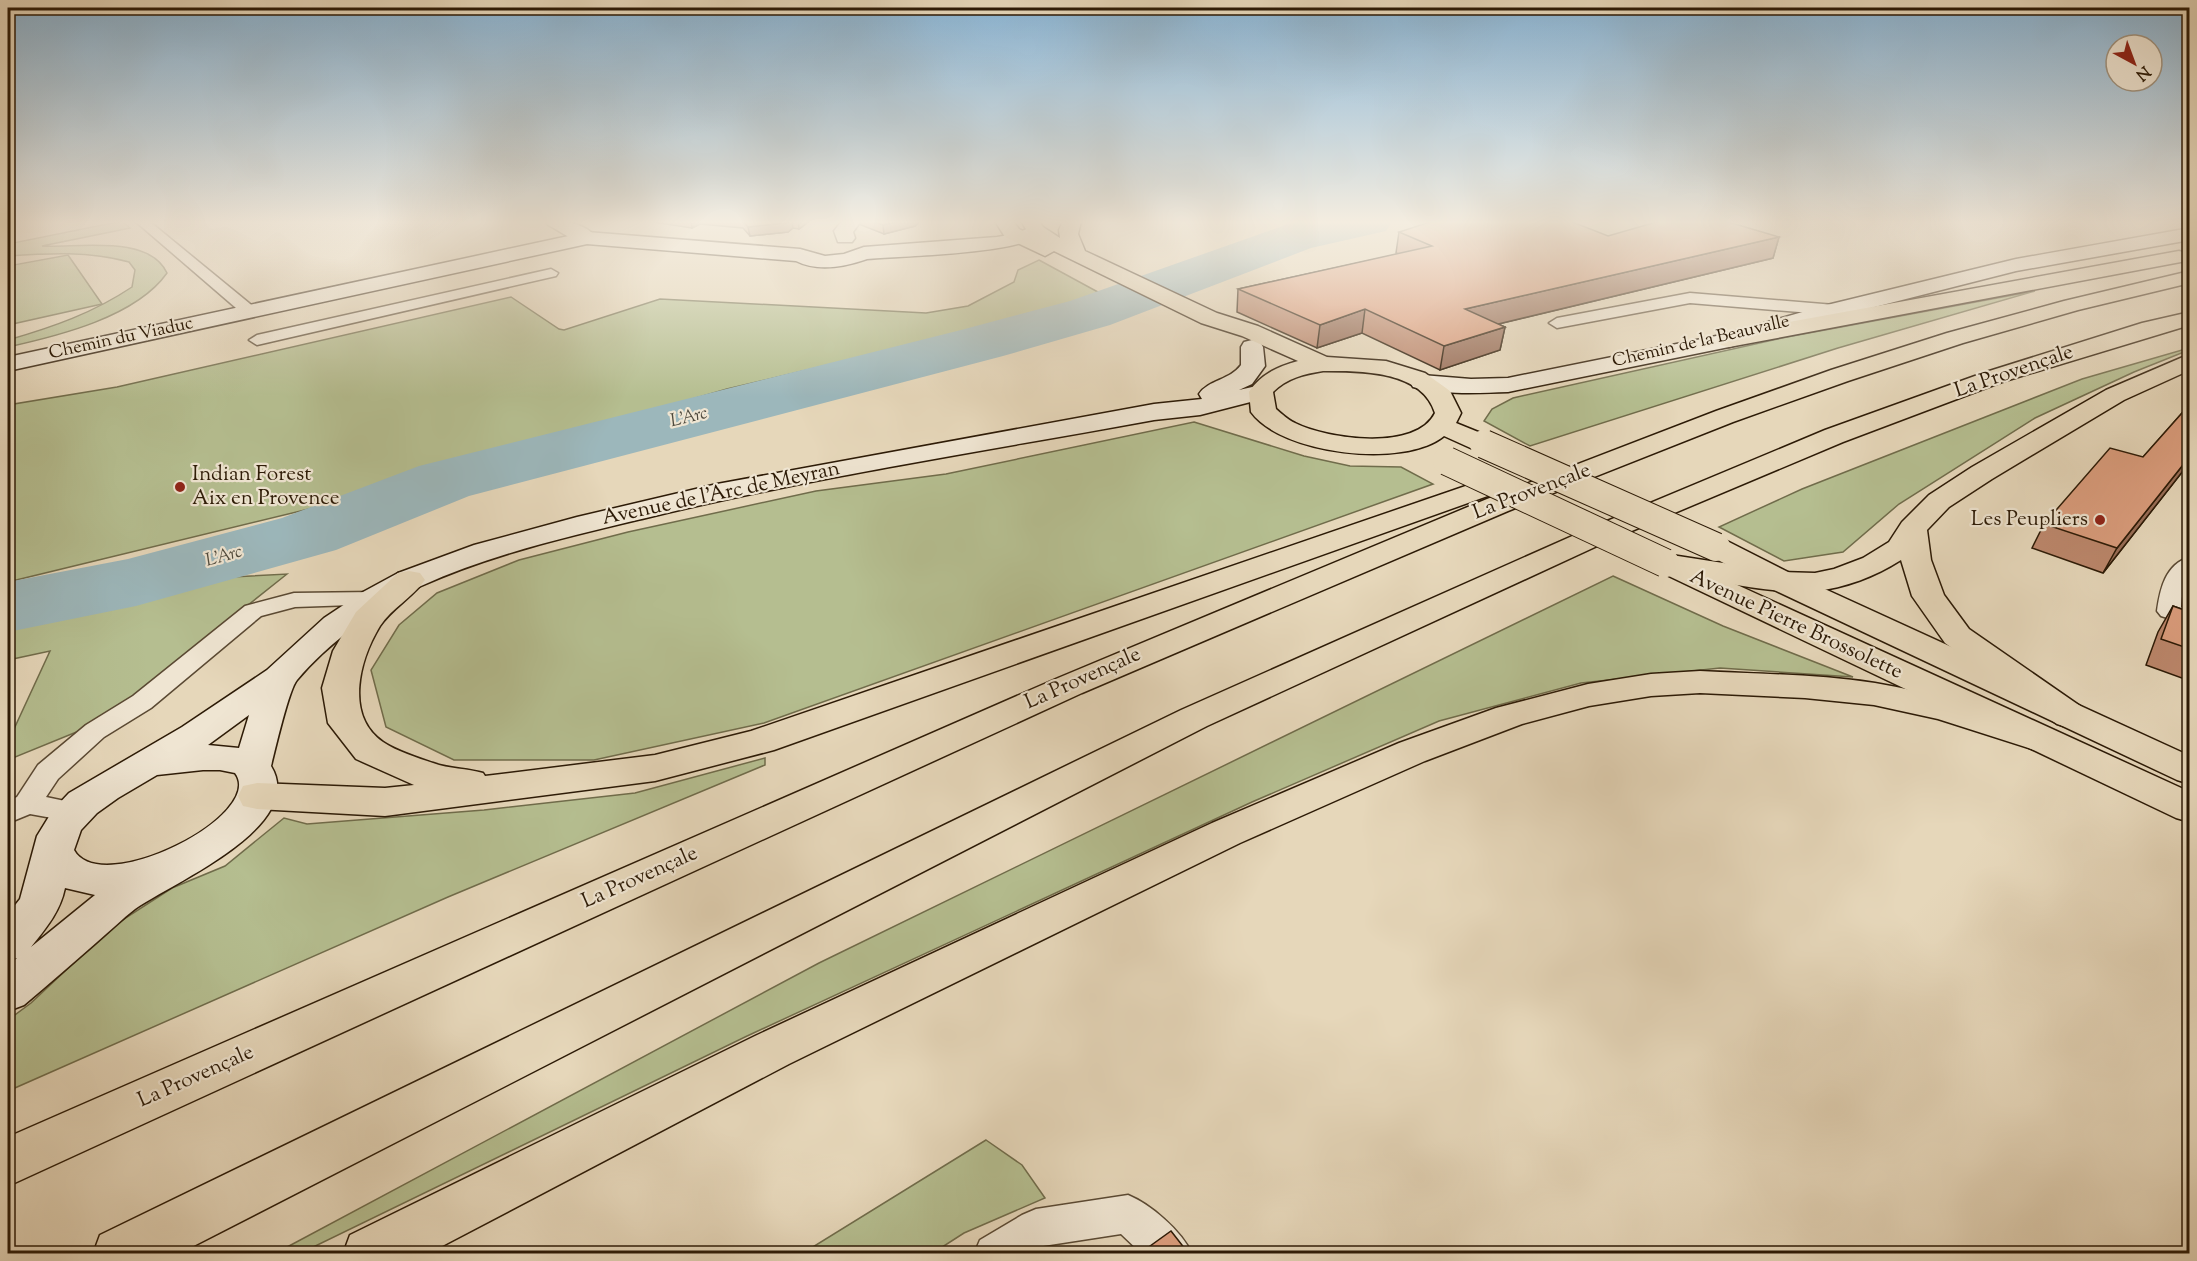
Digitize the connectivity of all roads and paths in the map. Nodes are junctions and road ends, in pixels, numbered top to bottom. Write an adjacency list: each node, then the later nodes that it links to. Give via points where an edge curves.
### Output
1 (212, 280): 9 (lane)
2 (390, 280): 9 (main road, Chemin du Viaduc)
3 (521, 280): 13 (lane)
4 (1128, 280): 10 (main road)
5 (1956, 280): 8 (main road, Chemin de la Beauvalle)
6 (2059, 280): 14 (main road)
7 (2177, 280): 21 (main road, La Provençale, via 2101,296 1956,336)
8 (1835, 310): 12 (lane, via 1690,298); 14 (main road, Chemin de la Beauvalle)
9 (249, 311): 17 (main road, Chemin du Viaduc)
10 (1209, 318): 15 (main road); 18 (main road, via 1250,331)
11 (2190, 318): 48 (main road, La Provençale, via 1994,377 1834,436 1598,535 1194,718)
12 (1557, 322)
13 (257, 340)
14 (1729, 340): 20 (main road, Chemin de la Beauvalle, via 1508,385)
15 (1252, 347): 19 (main road, via 1280,368); 23 (main road, via 1253,366 1243,379 1215,393)
16 (2190, 361): 26 (main road, via 2115,395 2037,440 1939,501)
17 (8, 364)
18 (1323, 364): 19 (main road); 20 (main road, via 1374,366)
19 (1281, 374): 22 (main road, via 1266,385)
20 (1422, 381): 24 (main road, via 1442,397 1448,413)
21 (1766, 400): 39 (main road, via 1560,461 761,741 655,768); 47 (main road, La Provençale, via 1439,528 1134,657)
22 (1263, 402): 23 (main road, Avenue de l'Arc de Meyran); 25 (main road, via 1285,428 1312,439 1372,446)
23 (1154, 412): 29 (main road, Avenue de l'Arc de Meyran, via 717,492 485,551)
24 (1441, 426): 25 (main road, via 1426,436); 30 (main road, Avenue Pierre Brossolette, bridge, via 1716,546)
25 (1403, 443): 27 (main road, Avenue Pierre Brossolette, bridge)
26 (1912, 528): 30 (main road, via 1900,548 1874,564 1815,582); 34 (main road, via 1916,560 1928,596 1957,636)
27 (1665, 563): 30 (main road); 35 (main road, Avenue Pierre Brossolette)
28 (2190, 564): 32 (lane, via 2172,584 2169,611)
29 (409, 580): 31 (main road, Avenue de l'Arc de Meyran); 39 (main road, via 368,619 350,651 340,688 346,723 369,750 428,776)
30 (1781, 581): 34 (main road, Avenue Pierre Brossolette)
31 (374, 599): 33 (main road, Avenue de l'Arc de Meyran, via 336,625); 41 (lane, via 294,600 253,611 142,702 71,751)
32 (2190, 618)
33 (279, 678): 37 (main road, Avenue de l'Arc de Meyran, via 195,736); 38 (main road, Avenue de l'Arc de Meyran)
34 (2070, 716): 36 (main road, Avenue Pierre Brossolette)
35 (2035, 738): 40 (main road, Avenue Pierre Brossolette); 49 (main road, via 1944,709 1874,694 1712,683 1588,695 1509,716 1412,752 1215,838 772,1050)
36 (2190, 771)
37 (127, 776): 38 (main road, Avenue de l'Arc de Meyran, via 157,764 213,755 236,759); 42 (main road, Avenue de l'Arc de Meyran)
38 (254, 782): 39 (main road, via 385,802); 44 (main road, Avenue de l'Arc de Meyran, via 248,813 231,831)
39 (507, 788)
40 (2190, 808)
41 (17, 809): 42 (lane)
42 (74, 812): 43 (main road, Avenue de l'Arc de Meyran, via 57,836)
43 (54, 851): 44 (main road, Avenue de l'Arc de Meyran, via 63,868 91,879 118,879); 45 (main road, Avenue de l'Arc de Meyran, via 40,905)
44 (179, 862): 46 (main road, Avenue de l'Arc de Meyran, via 118,900)
45 (8, 944)
46 (8, 992)
47 (8, 1162)
48 (120, 1254)
49 (370, 1254)
50 (994, 1254): 51 (lane, via 1036,1228 1128,1214)
51 (1172, 1254)

